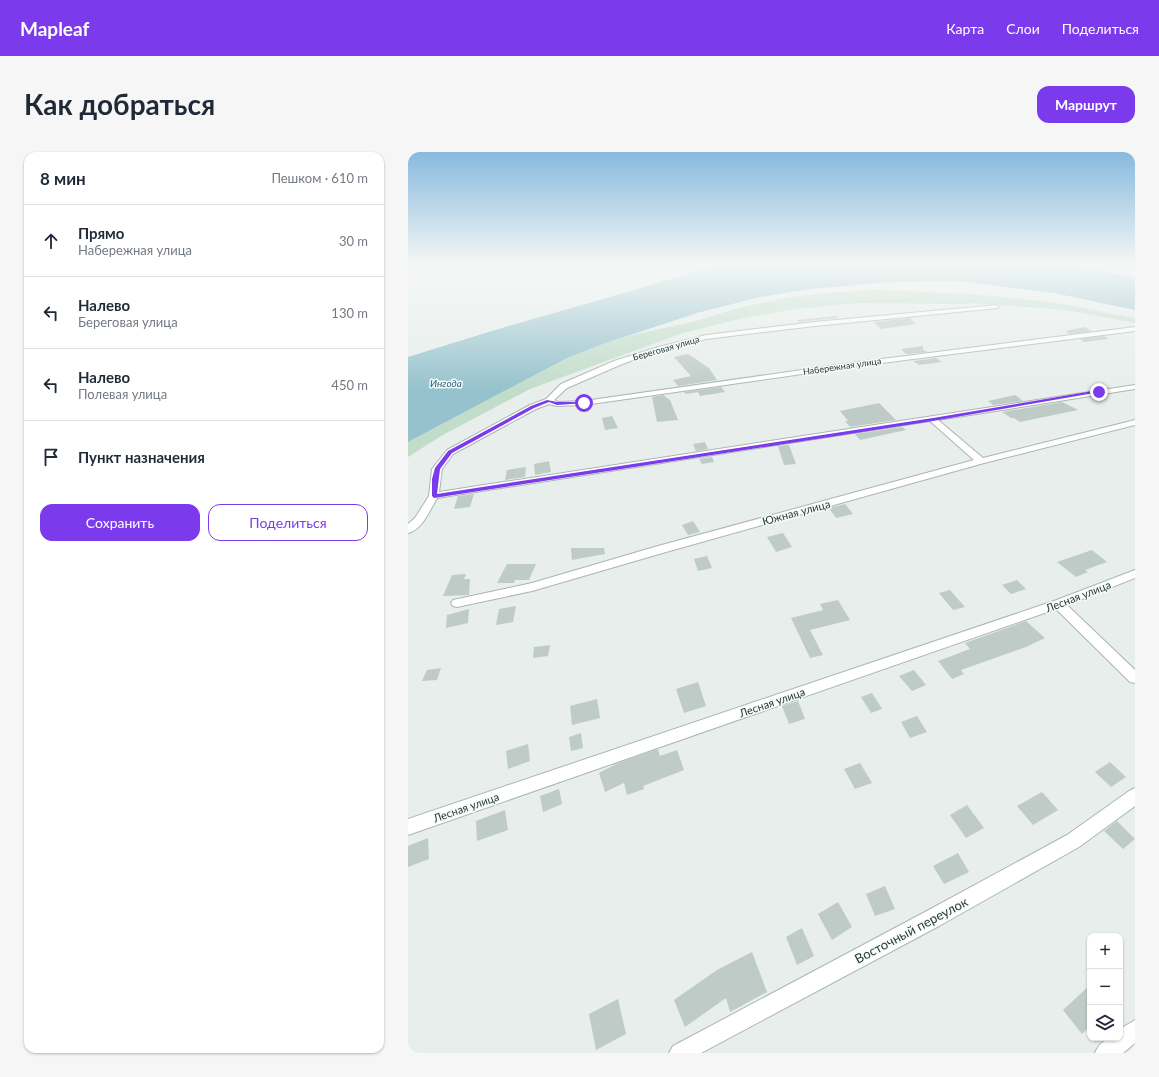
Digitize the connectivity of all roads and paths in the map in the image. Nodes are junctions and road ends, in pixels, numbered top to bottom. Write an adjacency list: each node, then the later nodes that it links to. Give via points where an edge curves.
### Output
1 (996, 307): 4 (street, Береговая улица, via 762,330 690,340 617,363 564,386)
2 (1135, 329): 4 (street, Набережная улица, via 858,364 584,403 557,404)
3 (1135, 387): 5 (street)
4 (549, 401): 8 (street, Береговая улица, via 450,452 437,468)
5 (933, 420): 7 (street); 8 (street)
6 (1135, 422): 7 (street, Южная улица)
7 (980, 461): 11 (street, Южная улица, via 532,586)
8 (434, 496): 9 (street, Береговая улица, via 419,520)
9 (408, 530)
10 (1135, 574): 12 (street, Лесная улица)
11 (457, 603)
12 (1058, 604): 13 (street); 15 (street, Лесная улица)
13 (1135, 678)
14 (1135, 796): 17 (street, Восточный переулок, via 1073,842)
15 (408, 827)
16 (1135, 1030): 18 (street)
17 (680, 1053)
18 (1106, 1053)

